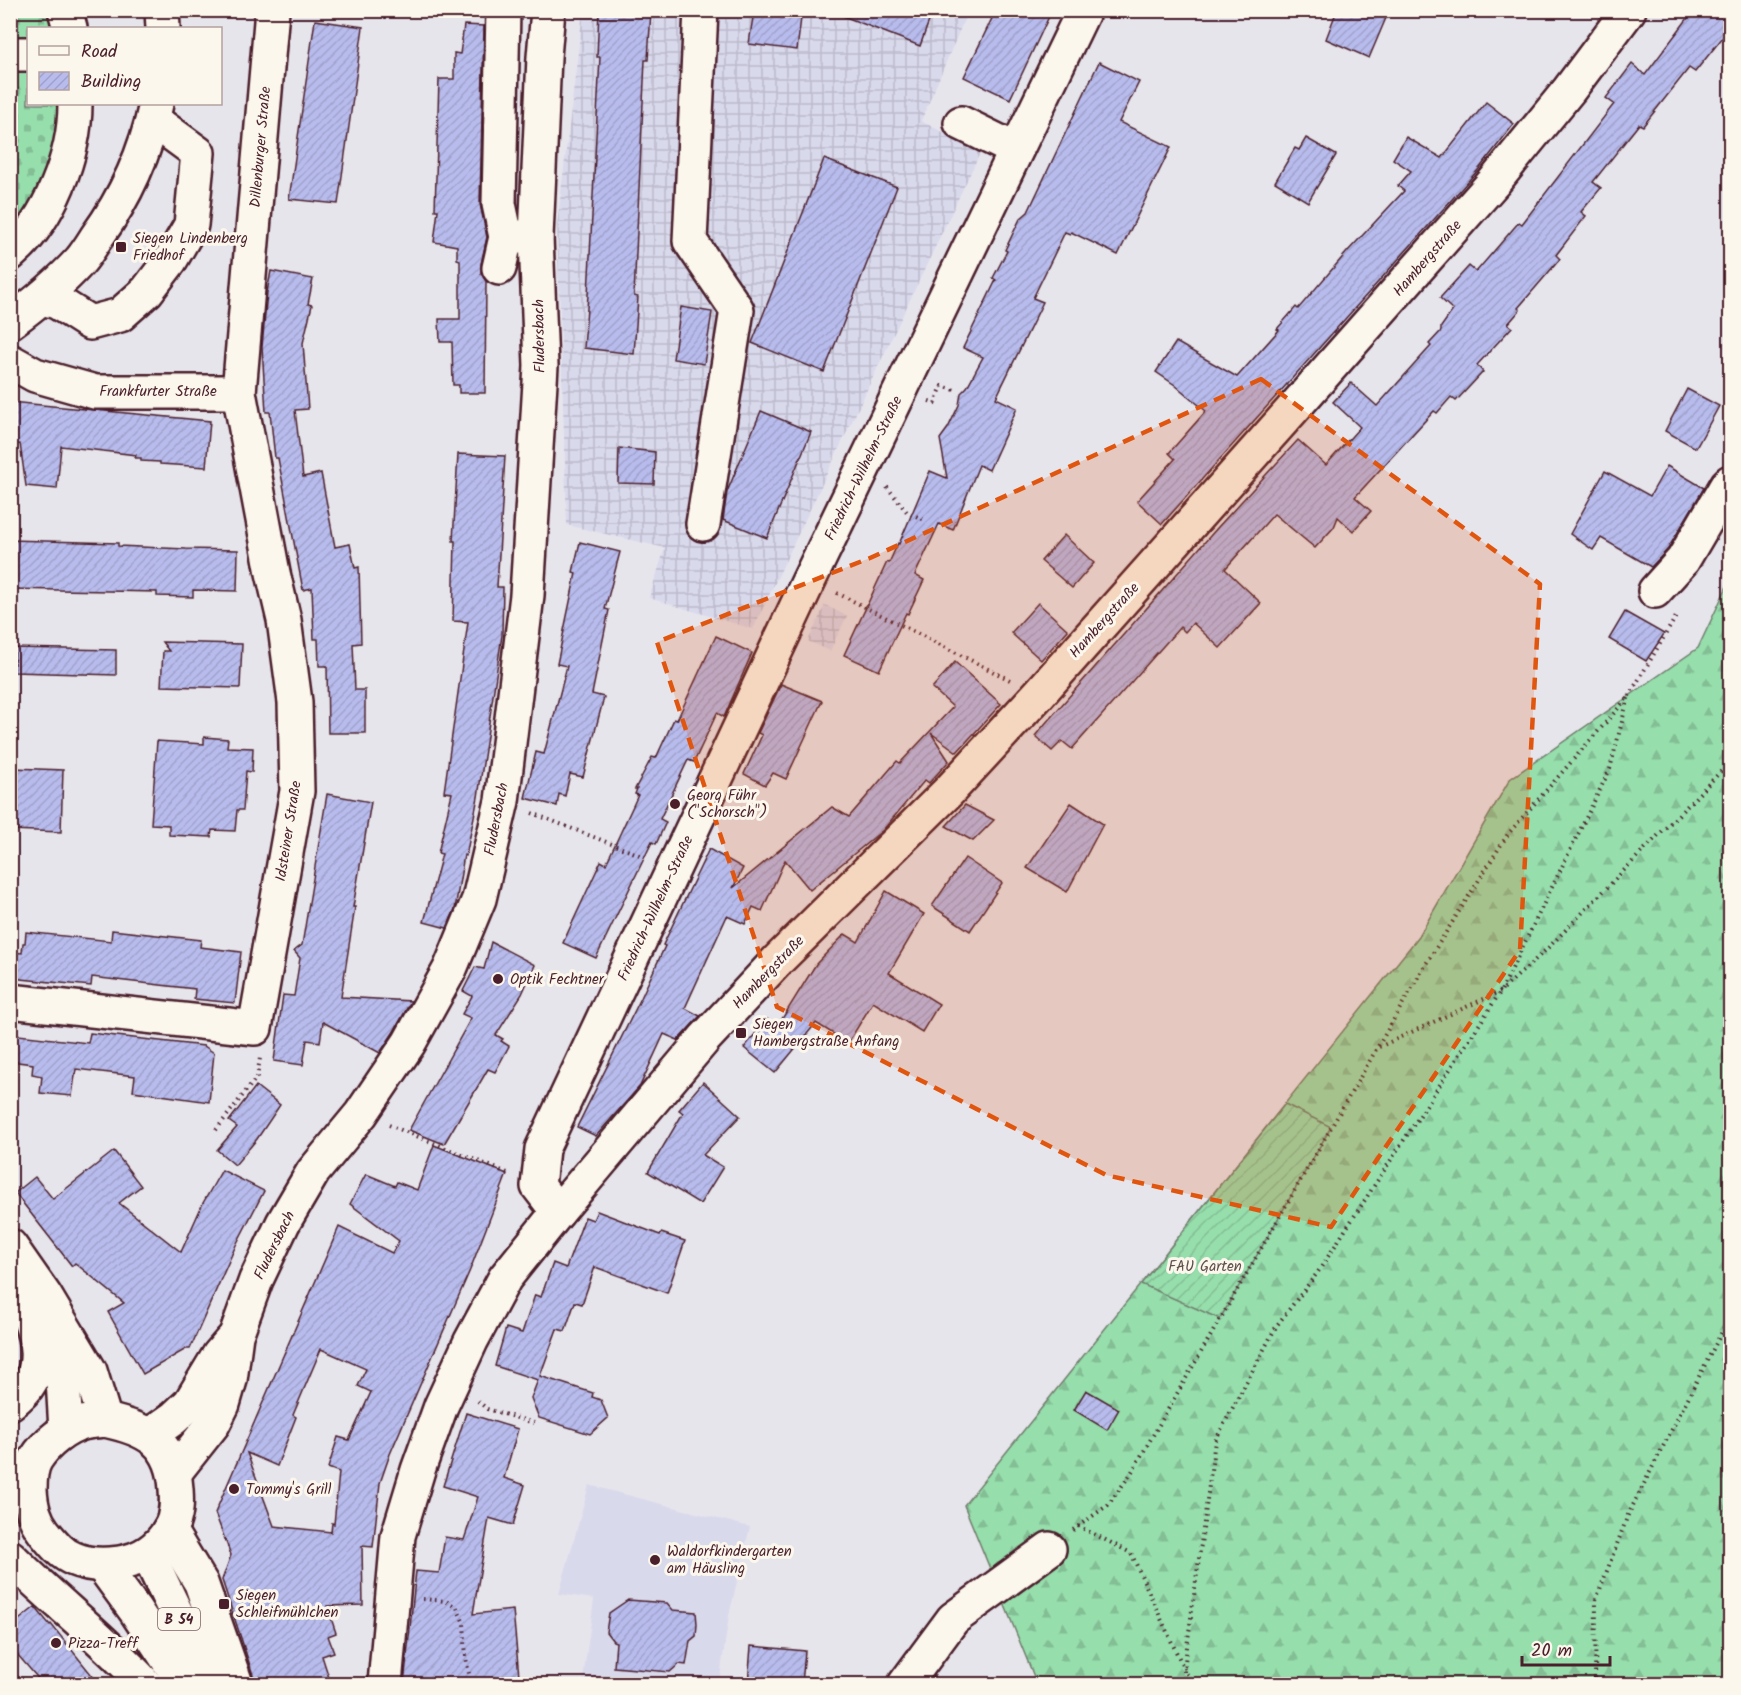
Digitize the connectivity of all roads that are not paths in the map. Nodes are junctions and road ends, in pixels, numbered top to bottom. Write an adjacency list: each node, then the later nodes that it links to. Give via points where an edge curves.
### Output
1 (65, 10): 9 (street)
2 (162, 10): 10 (street)
3 (272, 10): 22 (street, Dillenburger Straße)
4 (503, 10): 18 (street, Fludersbach, via 499,204)
5 (548, 10): 18 (street, Fludersbach)
6 (701, 10): 24 (street, via 690,241 737,310)
7 (1084, 10): 16 (street, Friedrich-Wilhelm-Straße)
8 (1629, 10): 27 (street, Hambergstraße, via 1494,182 1285,419 1038,695 705,1038)
9 (70, 27)
10 (163, 27)
11 (10, 54): 12 (street)
12 (27, 54)
13 (75, 105): 17 (street, via 65,166 45,210)
14 (154, 112): 19 (street, via 136,169 112,215 81,260); 19 (street, via 198,153 191,225 170,261 147,291 120,315 90,323 57,302)
15 (961, 123): 16 (street)
16 (1016, 150): 27 (street, Friedrich-Wilhelm-Straße, via 542,1149 538,1186)
17 (17, 238)
18 (514, 247): 31 (street, Fludersbach, via 541,366 527,595 502,801 479,899 450,969 409,1043 362,1114 313,1172 283,1223 256,1280)
19 (42, 298): 20 (street)
20 (10, 322)
21 (10, 361): 22 (street, Frankfurter Straße, via 35,375 94,392)
22 (239, 392): 26 (street, Idsteiner Straße, via 284,620 295,702 297,791 255,1028)
23 (1731, 482): 25 (street, via 1683,560)
24 (703, 524)
25 (1655, 591)
26 (10, 1001)
27 (558, 1212): 48 (street, via 505,1278 461,1361 437,1417 398,1536)
28 (10, 1246): 30 (street)
29 (10, 1274): 32 (street, via 37,1340 36,1372)
30 (45, 1296): 33 (street, via 90,1371); 34 (street, via 63,1379)
31 (237, 1335): 35 (street, Fludersbach, via 219,1355 190,1403); 37 (street, Fludersbach, via 223,1404 213,1424)
32 (10, 1403)
33 (105, 1420): 34 (street); 35 (street)
34 (66, 1430): 36 (street)
35 (150, 1435): 37 (street, via 164,1449)
36 (23, 1459): 38 (street, via 30,1480)
37 (175, 1472): 39 (street, via 177,1506)
38 (21, 1500): 43 (street, via 55,1546 74,1559)
39 (169, 1530): 41 (street); 47 (street, B 54, via 201,1582)
40 (1049, 1549): 49 (street, via 953,1619)
41 (148, 1554): 43 (street, via 129,1562); 46 (street, B 54)
42 (10, 1557): 44 (street)
43 (102, 1565): 45 (street, B 54)
44 (145, 1684)
45 (184, 1684)
46 (210, 1684)
47 (236, 1684)
48 (385, 1684)
49 (905, 1684)

